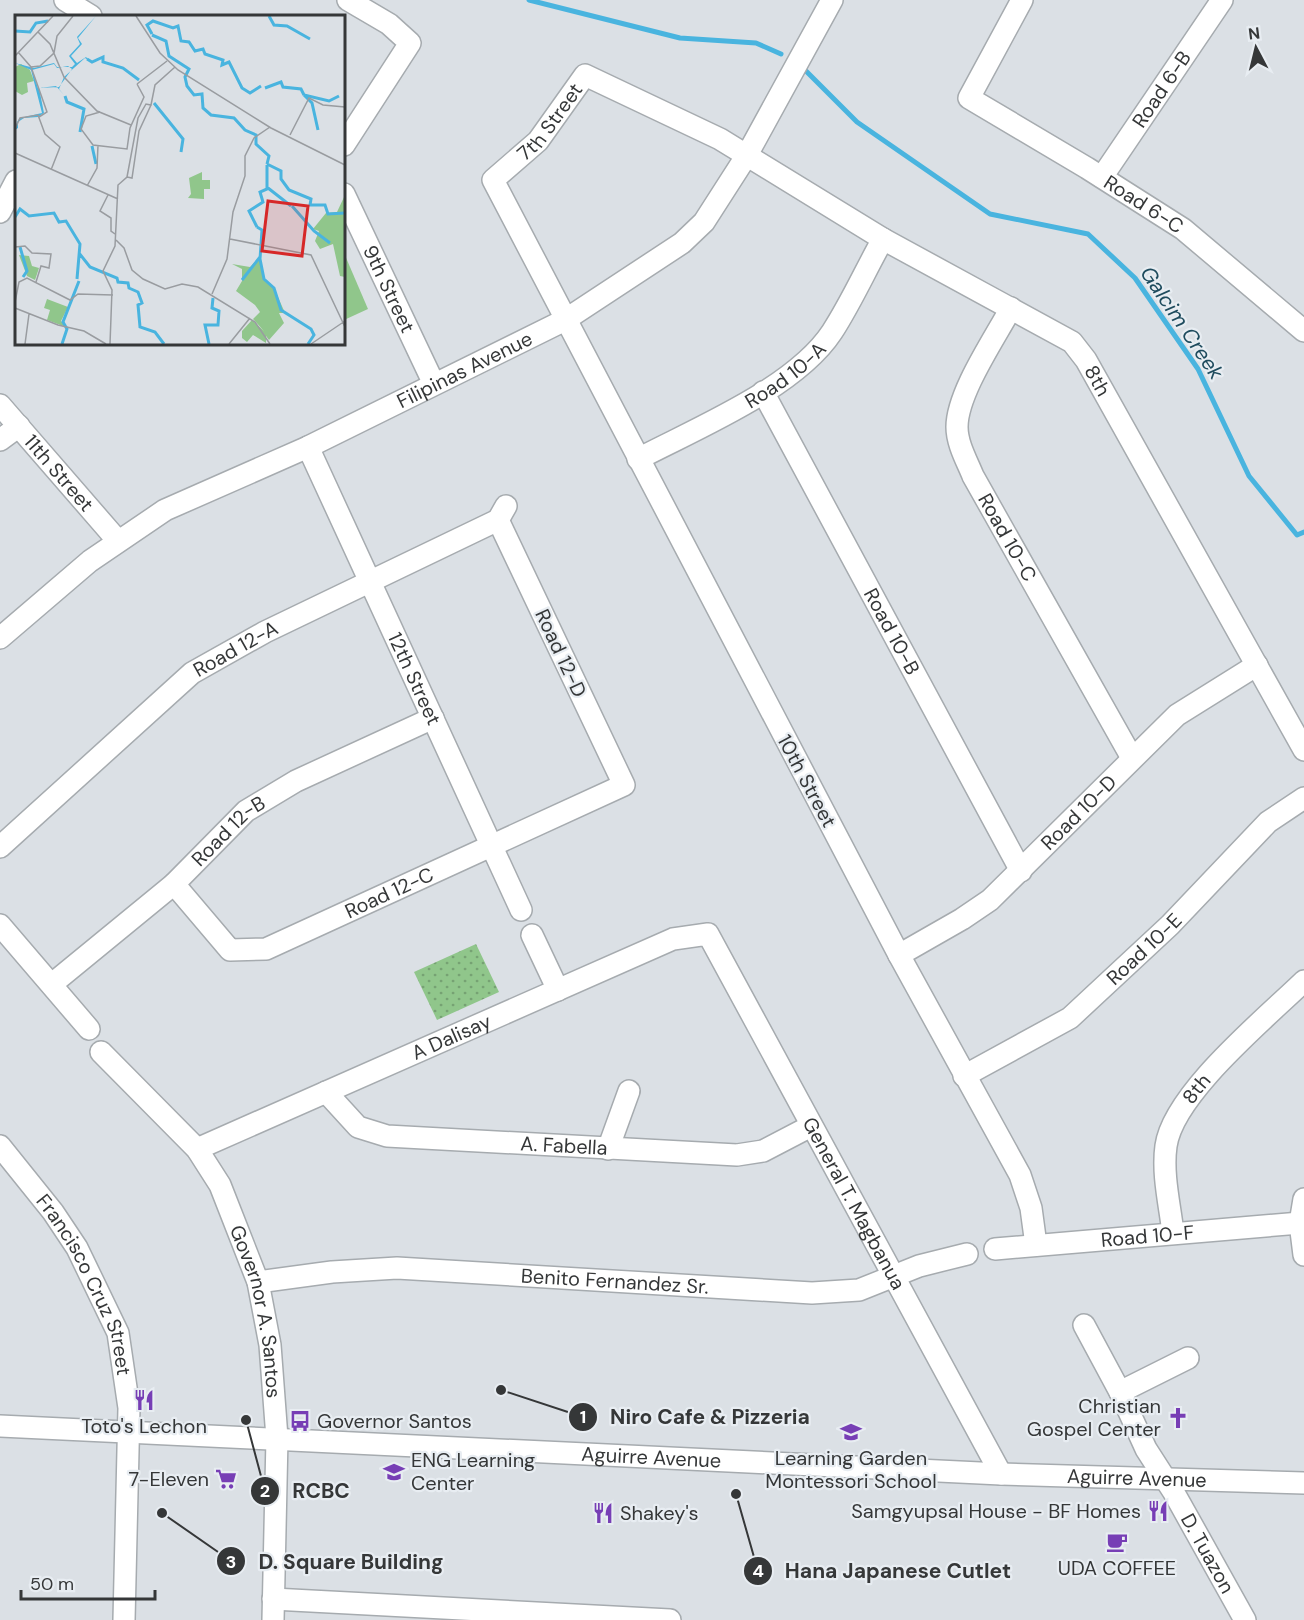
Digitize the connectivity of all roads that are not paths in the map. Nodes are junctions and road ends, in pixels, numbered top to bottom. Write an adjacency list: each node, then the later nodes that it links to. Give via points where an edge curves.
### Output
1 (65, 0): 6 (street)
2 (348, 0): 7 (street, via 389,24 410,43)
3 (832, 0): 8 (street, Filipinas Avenue)
4 (1022, 0): 9 (street, Road 6-C, via 969,98)
5 (1222, 0): 9 (street, Road 6-B)
6 (88, 15)
7 (345, 143)
8 (747, 155): 13 (street, 8th); 15 (street, Filipinas Avenue, via 704,222 682,243); 15 (street, 7th Street, via 585,75 538,141 493,180)
9 (1102, 177): 16 (street, Road 6-C, via 1182,229)
10 (15, 183): 12 (street)
11 (345, 196): 17 (street, 9th Street)
12 (0, 212)
13 (883, 239): 14 (street, 8th); 18 (street, Road 10-A, via 832,333 801,367)
14 (1011, 308): 28 (street, 8th, via 1072,342 1086,360); 31 (street, Road 10-C, via 966,391 957,426 962,451)
15 (565, 320): 17 (street, Filipinas Avenue); 23 (street, 10th Street)
16 (1304, 331)
17 (434, 384): 22 (street, Filipinas Avenue)
18 (763, 392): 23 (street, Road 10-A); 36 (street, Road 10-B)
19 (0, 405): 20 (street, 11th Street)
20 (19, 426): 21 (street); 25 (street, 11th Street)
21 (0, 440)
22 (308, 447): 25 (street, Filipinas Avenue, via 165,510); 26 (street, 12th Street)
23 (638, 459): 42 (street, 10th Street)
24 (502, 513): 26 (street, Road 12-A); 32 (street, Road 12-D)
25 (118, 541): 27 (street, Filipinas Avenue)
26 (370, 581): 29 (street, 12th Street); 34 (street, Road 12-A, via 192,673)
27 (0, 638)
28 (1257, 665): 30 (street, 8th); 31 (street, Road 10-D, via 1177,714)
29 (433, 718): 35 (street, 12th Street); 37 (street, Road 12-B, via 296,781 246,811)
30 (1304, 750)
31 (1132, 758): 36 (street, Road 10-D)
32 (624, 785): 35 (street, Road 12-C)
33 (1304, 798): 48 (street, Road 10-E, via 1268,822 1170,925 1071,1018)
34 (0, 847)
35 (492, 847): 37 (street, Road 12-C, via 266,949 230,950); 38 (street, 12th Street)
36 (1021, 871): 42 (street, Road 10-D, via 990,900)
37 (174, 884): 44 (street, Road 12-B)
38 (521, 910)
39 (0, 925): 44 (street)
40 (708, 934): 45 (street, A Dalisay, via 673,939); 51 (street, General T. Magbanua)
41 (532, 935): 45 (street)
42 (899, 955): 48 (street, 10th Street)
43 (1304, 981): 57 (street, 8th, via 1205,1078 1175,1120 1166,1145)
44 (52, 984): 46 (street)
45 (558, 990): 50 (street, A Dalisay)
46 (89, 1029)
47 (101, 1052): 53 (street, Governor A. Santos)
48 (964, 1076): 58 (street, 10th Street, via 1020,1175 1031,1208)
49 (629, 1090): 54 (street)
50 (326, 1092): 53 (street, A Dalisay); 54 (street, A. Fabella, via 358,1127 387,1136)
51 (811, 1126): 54 (street, A. Fabella, via 762,1151 737,1155); 62 (street, General T. Magbanua)
52 (0, 1146): 68 (street, Francisco Cruz Street, via 53,1212 104,1301 124,1360)
53 (197, 1149): 63 (street, Governor A. Santos, via 220,1185)
54 (608, 1149)
55 (1304, 1199): 56 (street)
56 (1300, 1223): 57 (street, Road 10-F); 61 (street)
57 (1173, 1233): 58 (street, Road 10-F)
58 (1036, 1245): 59 (street, Road 10-F)
59 (995, 1249)
60 (967, 1254): 62 (street, Benito Fernandez Sr.)
61 (1304, 1255)
62 (893, 1276): 63 (street, Benito Fernandez Sr., via 859,1290 812,1293 397,1268); 70 (street, General T. Magbanua)
63 (258, 1282): 69 (street, Governor A. Santos, via 270,1345)
64 (1084, 1325): 66 (street, D. Tuazon)
65 (1188, 1358): 66 (street)
66 (1120, 1392): 71 (street, D. Tuazon)
67 (0, 1425): 68 (street, Aguirre Avenue)
68 (129, 1431): 69 (street, Aguirre Avenue); 76 (street, Francisco Cruz Street)
69 (277, 1438): 70 (street, Aguirre Avenue); 73 (street, Governor A. Santos)
70 (1001, 1474): 71 (street, Aguirre Avenue)
71 (1164, 1480): 72 (street, Aguirre Avenue); 79 (street, D. Tuazon)
72 (1304, 1483)
73 (273, 1599): 74 (street); 77 (street, Governor A. Santos)
74 (414, 1613): 75 (street)
75 (554, 1616): 78 (street)
76 (124, 1620)
77 (273, 1620)
78 (670, 1620)
79 (1245, 1620)

